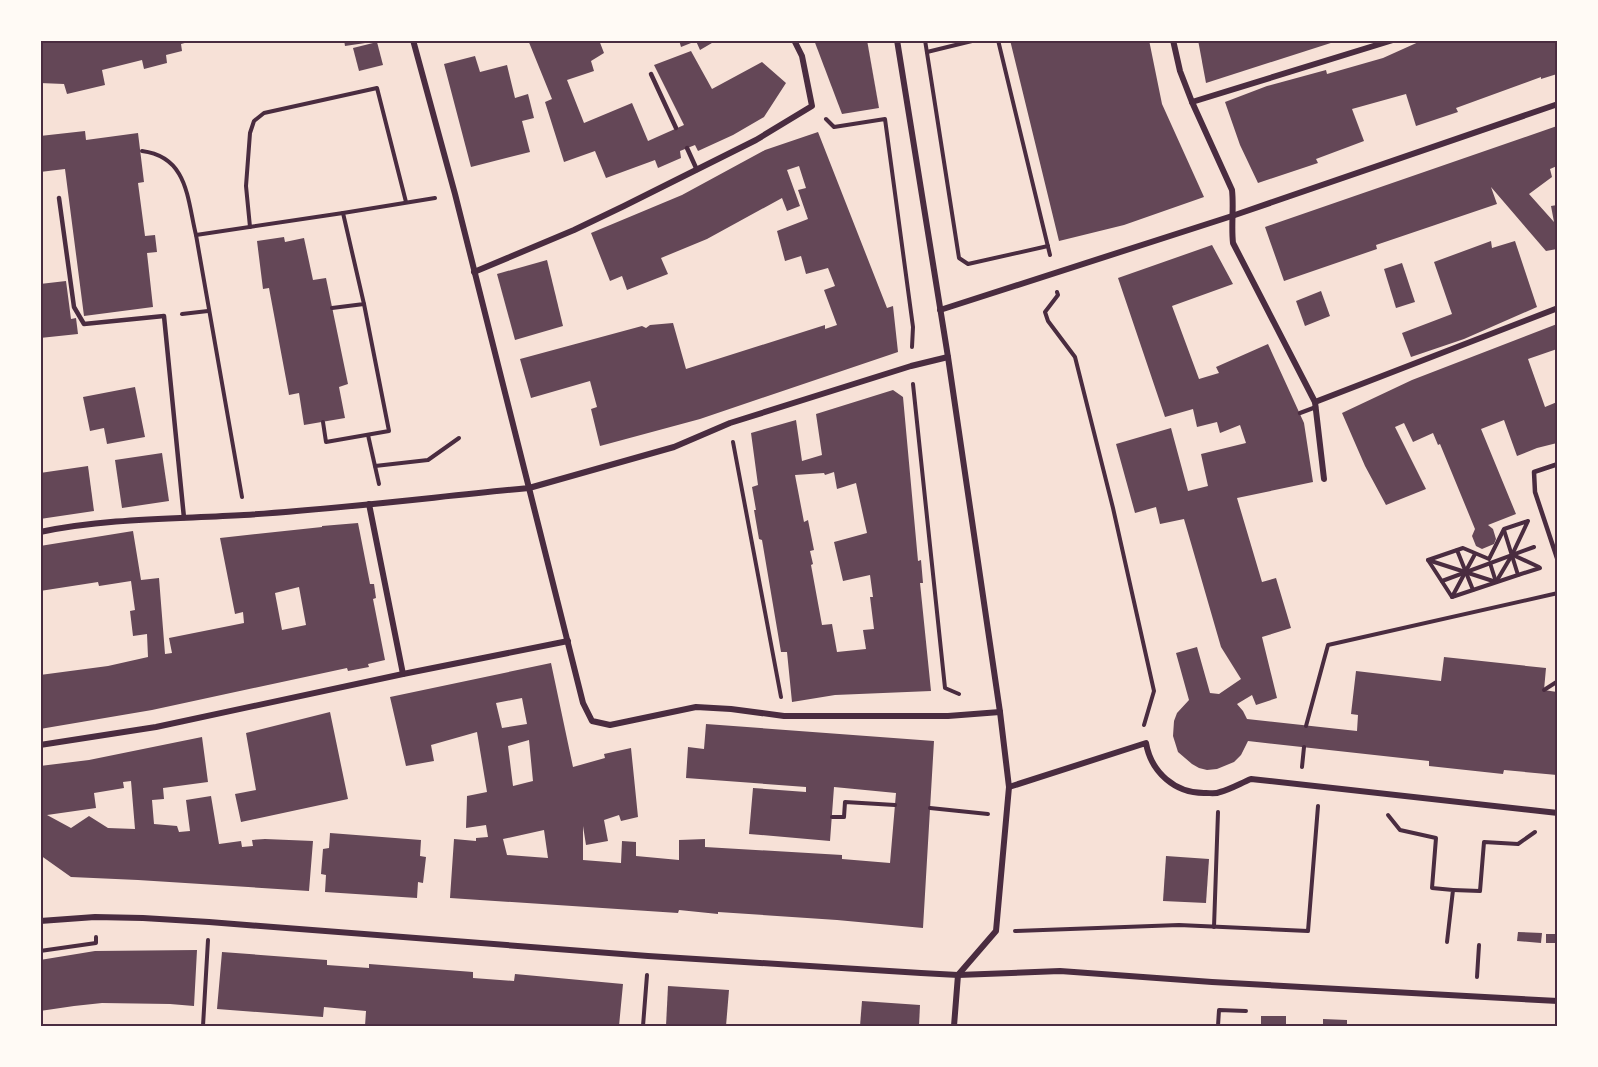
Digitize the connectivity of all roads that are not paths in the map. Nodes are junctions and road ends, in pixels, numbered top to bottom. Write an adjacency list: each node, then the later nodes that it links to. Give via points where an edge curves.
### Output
1 (413, 40): 14 (street)
2 (794, 40): 11 (street, via 802,56 812,106)
3 (897, 40): 16 (street)
4 (1173, 40): 7 (street)
5 (1393, 40): 7 (street)
6 (651, 74): 9 (lane)
7 (1192, 102): 13 (street, via 1232,190)
8 (1557, 104): 13 (street)
9 (676, 128)
10 (687, 148): 11 (lane)
11 (697, 170): 14 (street, via 574,230)
12 (59, 198): 24 (lane, via 74,306 84,324 164,316)
13 (1233, 216): 16 (street); 18 (street, via 1233,243)
14 (474, 272): 22 (street)
15 (1557, 308): 18 (street)
16 (940, 310): 17 (street)
17 (948, 357): 22 (street, via 730,423 674,447); 29 (street)
18 (1316, 404): 19 (lane); 21 (street)
19 (1300, 412)
20 (1557, 464): 26 (lane, via 1533,472 1535,492)
21 (1324, 478)
22 (529, 488): 23 (street); 27 (street)
23 (369, 504): 24 (street); 28 (street)
24 (184, 518): 25 (street, via 131,520)
25 (40, 532)
26 (1557, 561)
27 (568, 641): 28 (street); 29 (street, via 583,703 592,721 610,725 696,707 784,716 948,716)
28 (403, 674): 30 (street, via 156,727)
29 (1000, 712): 31 (street)
30 (40, 745)
31 (1010, 787): 32 (street, via 1146,743 1157,771 1168,782 1200,794 1219,793 1251,779); 34 (street, via 996,931)
32 (1557, 813)
33 (40, 921): 34 (street, via 143,918)
34 (958, 975): 35 (street, via 1059,971); 36 (street)
35 (1557, 1001)
36 (954, 1026)

